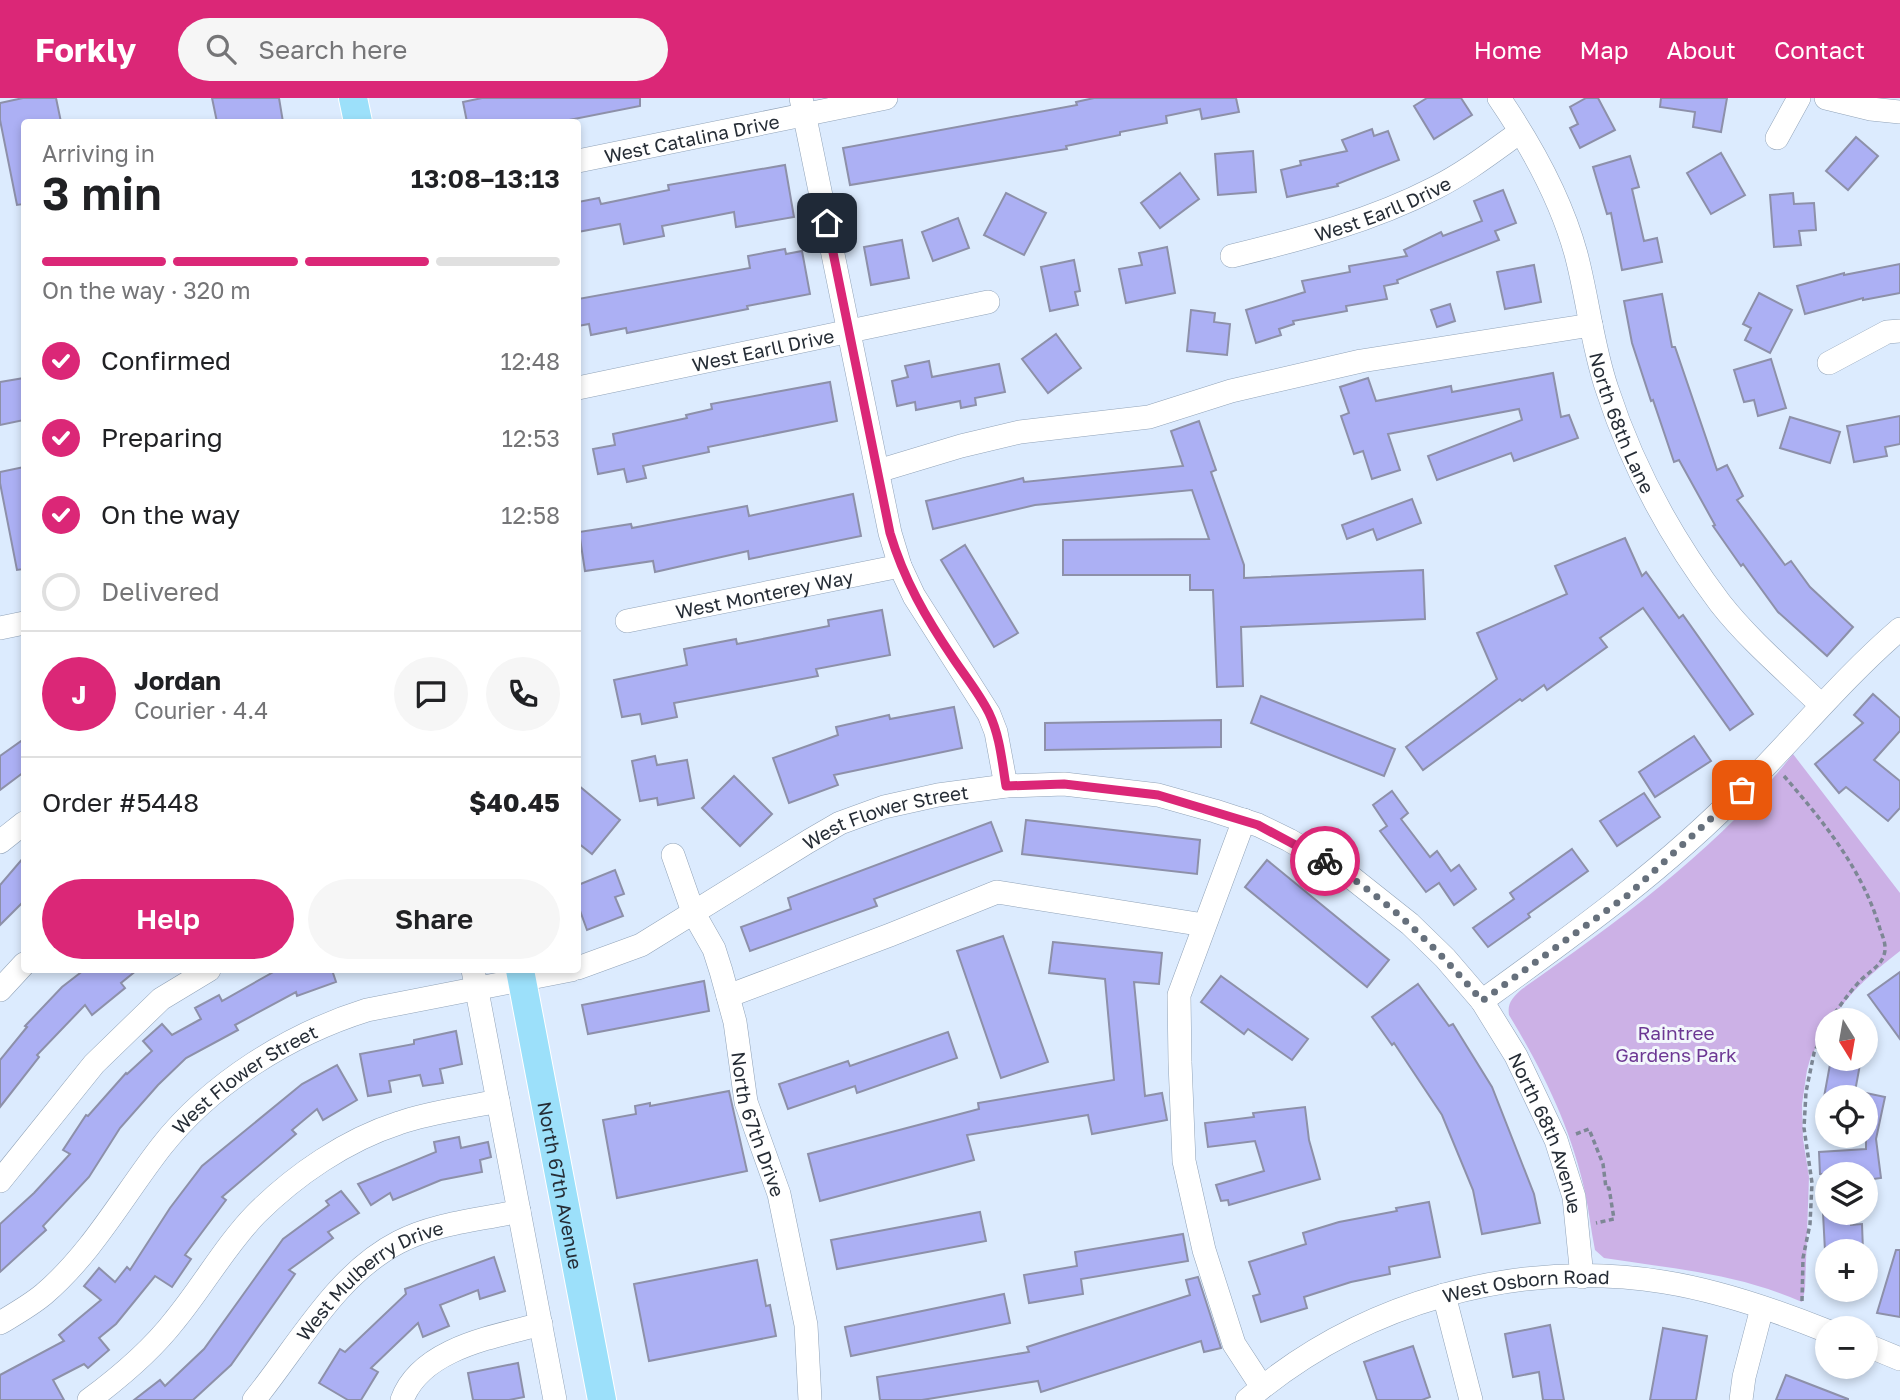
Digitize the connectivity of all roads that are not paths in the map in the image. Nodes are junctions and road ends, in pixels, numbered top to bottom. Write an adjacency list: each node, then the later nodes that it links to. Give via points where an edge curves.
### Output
1 (353, 98): 8 (main road)
2 (886, 98): 6 (street, West Catalina Drive)
3 (1499, 98): 9 (street, North 68th Lane)
4 (1799, 98): 10 (street)
5 (1826, 98): 7 (street)
6 (803, 106): 11 (street, West Catalina Drive); 16 (street)
7 (1900, 112)
8 (357, 119)
9 (1520, 132): 12 (street, West Earll Drive, via 1469,169 1383,212); 14 (street, North 68th Lane, via 1569,231)
10 (1777, 138)
11 (581, 160)
12 (1232, 257)
13 (988, 302): 16 (street, West Earll Drive)
14 (1591, 325): 19 (street, via 1361,361 1231,391 1149,417 1020,432); 25 (street, North 68th Lane, via 1628,447 1676,540 1721,604)
15 (1900, 331): 17 (street, via 1887,332)
16 (850, 332): 18 (street, West Earll Drive); 19 (street)
17 (1829, 363)
18 (581, 387)
19 (878, 471): 20 (street)
20 (900, 566): 21 (street, West Monterey Way); 26 (street, via 930,624 989,714)
21 (628, 621)
22 (21, 624): 23 (street)
23 (0, 628)
24 (1900, 629): 25 (street)
25 (1821, 705): 41 (street, via 1742,790 1628,895)
26 (1006, 786): 27 (street, West Flower Street, via 1064,784 1158,795); 31 (street, West Flower Street, via 938,795 839,823)
27 (1244, 820): 32 (street); 41 (street, West Flower Street, via 1347,874 1410,924)
28 (21, 825): 29 (street)
29 (0, 842)
30 (673, 855): 31 (street, North 67th Drive)
31 (694, 912): 34 (street, West Flower Street, via 641,945); 40 (street, North 67th Drive, via 714,949)
32 (1204, 925): 40 (street, via 997,892); 53 (street, via 1179,995 1184,1161 1204,1250)
33 (21, 967): 39 (street)
34 (581, 967)
35 (204, 973): 43 (street, via 161,999 94,1064)
36 (541, 973): 37 (street, West Flower Street)
37 (521, 975): 38 (street, West Flower Street); 58 (main road, North 67th Avenue)
38 (474, 979): 42 (street); 48 (street, West Flower Street, via 343,1017 228,1082 162,1146 69,1268 45,1293)
39 (0, 990)
40 (728, 996): 59 (street, North 67th Drive, via 746,1102 779,1195 806,1325)
41 (1482, 1001): 45 (street, North 68th Avenue, via 1516,1056 1556,1140 1574,1197)
42 (498, 1101): 44 (street); 54 (street, via 398,1123 348,1144 282,1191 240,1234 174,1322)
43 (0, 1181)
44 (519, 1211): 49 (street); 55 (street, West Mulberry Drive, via 424,1232 378,1255 330,1299)
45 (1582, 1277): 46 (street, West Osborn Road, via 1511,1280); 47 (street, West Osborn Road, via 1664,1282)
46 (1444, 1295): 53 (street, West Osborn Road, via 1348,1332); 60 (street)
47 (1762, 1308): 50 (street, West Osborn Road); 61 (street)
48 (0, 1323)
49 (541, 1324): 56 (street, via 438,1358 419,1373); 57 (street)
50 (1815, 1327)
51 (1878, 1350): 52 (street)
52 (1900, 1359)
53 (1254, 1393)
54 (89, 1400)
55 (254, 1400)
56 (402, 1400)
57 (555, 1400)
58 (602, 1400)
59 (810, 1400)
60 (1472, 1400)
61 (1741, 1400)

